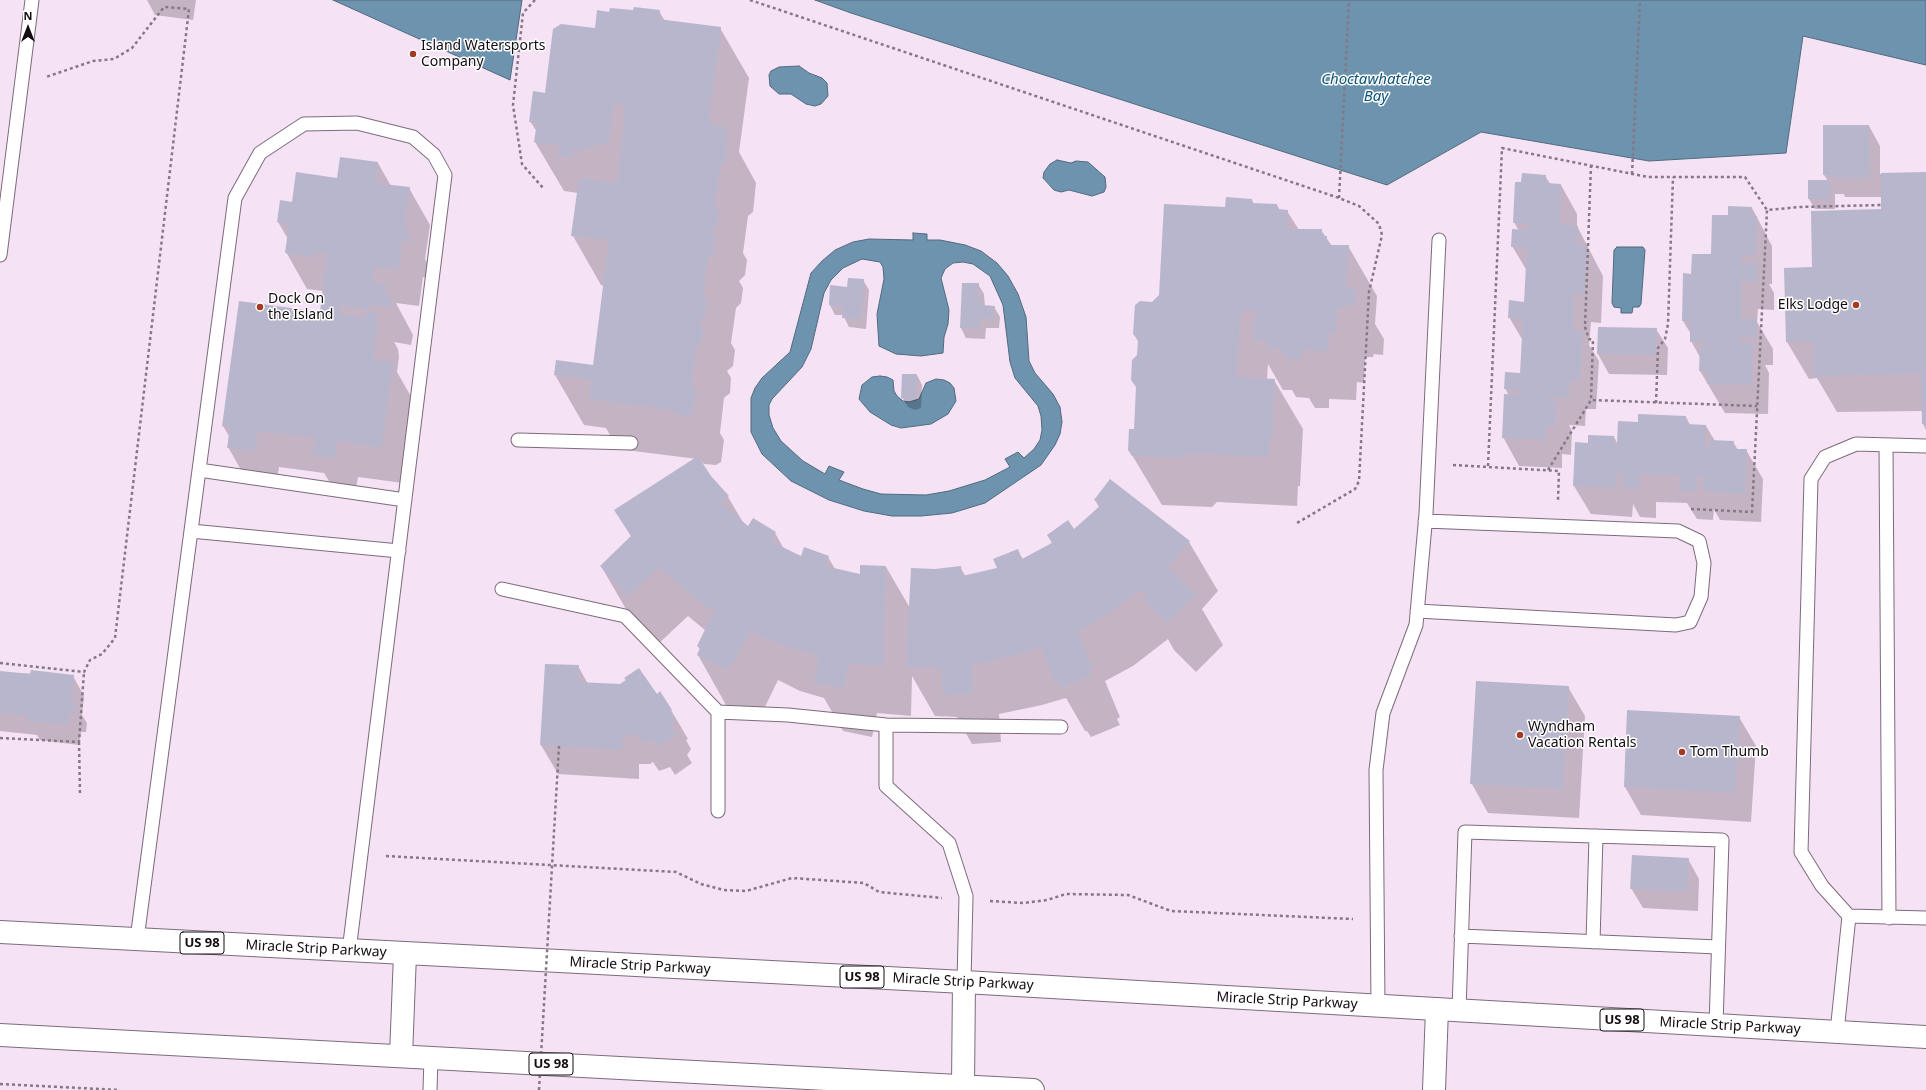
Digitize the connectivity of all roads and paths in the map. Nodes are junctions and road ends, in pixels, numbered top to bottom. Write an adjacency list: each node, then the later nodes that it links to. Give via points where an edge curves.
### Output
1 (32, 0): 6 (lane)
2 (535, 0): 10 (path, via 523,13 513,105 522,164)
3 (750, 0): 11 (path)
4 (1349, 0): 11 (path)
5 (1640, 0): 8 (path)
6 (21, 86): 15 (lane); 37 (path, via 93,61 114,59 132,48 164,7 189,9 115,638 102,654 90,660)
7 (1591, 165): 8 (path); 16 (path, via 1585,327 1589,339 1593,340); 24 (path, via 1502,148)
8 (1632, 174): 9 (path)
9 (1673, 177): 13 (path, via 1745,177); 17 (path, via 1668,324 1664,339 1658,348)
10 (544, 189)
11 (1339, 198): 31 (path, via 1359,206 1379,224 1382,235 1369,292 1359,481 1355,489)
12 (1881, 205): 13 (path)
13 (1767, 210): 18 (path)
14 (1439, 240): 23 (lane)
15 (0, 255)
16 (1591, 400): 17 (path); 26 (path)
17 (1656, 403): 18 (path)
18 (1757, 406): 29 (path, via 1752,512)
19 (518, 440): 20 (lane)
20 (631, 443)
21 (1886, 445): 22 (lane); 49 (lane, via 1856,444 1825,457 1811,479 1801,852 1822,886); 50 (lane)
22 (1926, 446)
23 (1429, 463): 24 (path); 30 (lane)
24 (1488, 466): 26 (path)
25 (199, 470): 27 (lane); 27 (lane, via 235,198 260,153 304,124 357,123 413,136 434,155 445,175); 32 (lane)
26 (1548, 470): 28 (path, via 1559,471 1557,501)
27 (405, 500): 33 (lane)
28 (1565, 501)
29 (1690, 508)
30 (1425, 521): 35 (lane); 35 (lane, via 1678,531 1699,541 1704,563 1701,597 1690,622 1676,625)
31 (1297, 523)
32 (191, 531): 33 (lane); 55 (lane)
33 (399, 551): 47 (lane)
34 (502, 589): 38 (lane, via 625,616)
35 (1417, 612): 52 (lane, via 1416,625 1383,713 1376,770)
36 (0, 663): 37 (path)
37 (84, 672): 42 (path)
38 (718, 712): 39 (lane, via 788,715); 45 (lane)
39 (886, 725): 40 (lane); 48 (lane, via 886,786 948,843)
40 (1061, 727)
41 (0, 738): 42 (path)
42 (79, 742): 44 (path)
43 (559, 746): 74 (path, bridge)
44 (80, 794)
45 (718, 811)
46 (1596, 836): 54 (lane, via 1465,832); 56 (lane); 57 (lane, via 1722,840)
47 (361, 855): 48 (path, via 676,872 701,884 724,890 746,891 792,878 864,883 879,892); 58 (lane)
48 (966, 899): 52 (path, via 1023,903 1066,894 1128,895 1172,911); 60 (lane)
49 (1850, 916): 50 (lane); 65 (lane)
50 (1889, 918): 51 (lane)
51 (1926, 918)
52 (1378, 920): 61 (lane)
53 (0, 932): 55 (highway, Miracle Strip Parkway / US 98)
54 (1461, 936): 56 (lane); 63 (lane)
55 (137, 939): 58 (highway, Miracle Strip Parkway / US 98)
56 (1593, 942): 57 (lane)
57 (1718, 947): 64 (lane)
58 (349, 951): 59 (highway, Miracle Strip Parkway / US 98)
59 (405, 954): 60 (highway, Miracle Strip Parkway / US 98); 68 (highway)
60 (964, 982): 61 (highway, Miracle Strip Parkway / US 98); 71 (highway)
61 (1378, 1006): 62 (highway, Miracle Strip Parkway / US 98)
62 (1437, 1009): 63 (highway, Miracle Strip Parkway / US 98); 76 (highway)
63 (1459, 1010): 64 (highway, Miracle Strip Parkway / US 98)
64 (1716, 1025): 65 (highway, Miracle Strip Parkway / US 98)
65 (1837, 1032): 67 (highway, Miracle Strip Parkway / US 98)
66 (0, 1035): 68 (highway, US 98)
67 (1926, 1037)
68 (401, 1056): 69 (highway, US 98)
69 (431, 1058): 71 (highway, US 98); 73 (lane)
70 (0, 1084): 72 (path)
71 (963, 1088): 75 (highway, US 98)
72 (120, 1090)
73 (430, 1090)
74 (539, 1090)
75 (1034, 1090)
76 (1434, 1090)

